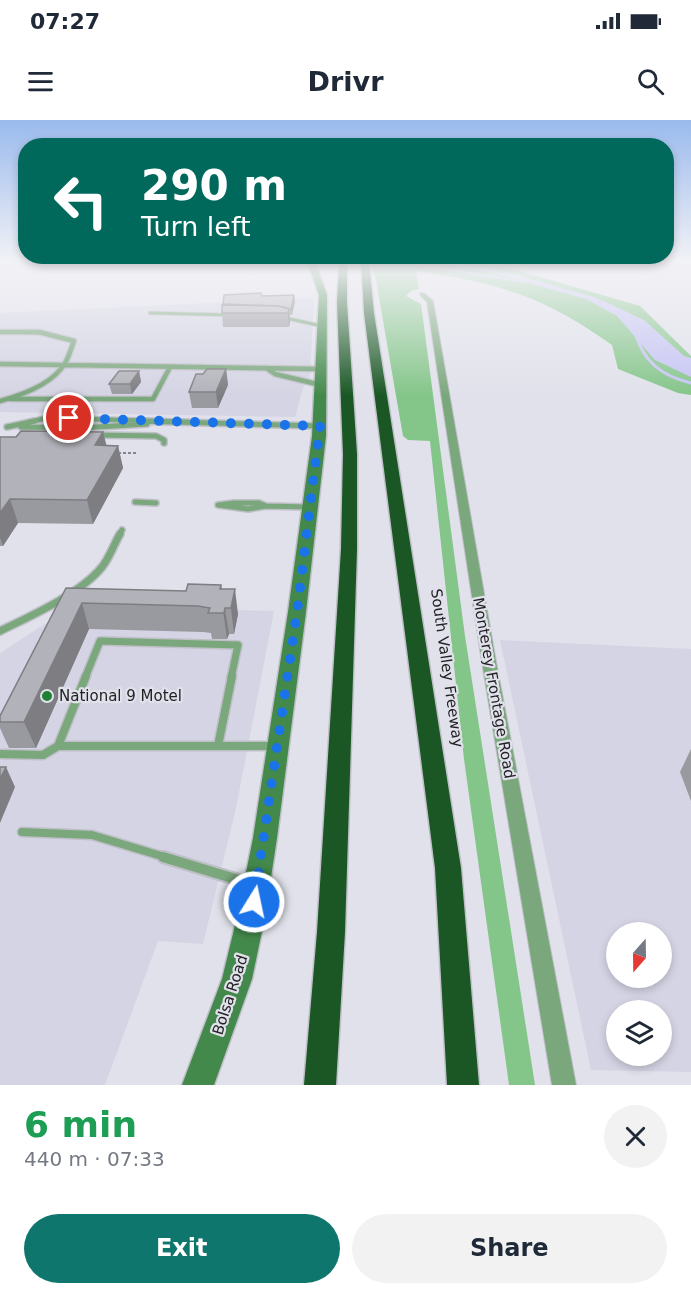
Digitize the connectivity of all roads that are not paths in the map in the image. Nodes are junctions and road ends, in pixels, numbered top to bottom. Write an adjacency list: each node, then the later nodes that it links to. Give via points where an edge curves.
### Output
1 (322, 306): 8 (main road, Bolsa Road)
2 (342, 306): 38 (highway, via 350,549)
3 (369, 306): 39 (highway, South Valley Freeway, via 439,790)
4 (431, 306): 40 (street, Monterey Frontage Road)
5 (150, 313): 6 (lane)
6 (242, 315)
7 (271, 316): 8 (lane)
8 (322, 326): 14 (main road, Bolsa Road)
9 (0, 332): 11 (lane, via 39,332 74,342)
10 (0, 364): 11 (lane)
11 (64, 365): 12 (lane); 15 (lane, via 38,385)
12 (170, 367): 13 (lane); 15 (lane, via 153,399)
13 (266, 368): 14 (lane); 14 (lane, via 275,374)
14 (321, 377): 18 (main road, Bolsa Road)
15 (10, 399): 16 (lane)
16 (0, 401)
17 (162, 423): 18 (lane); 20 (lane); 20 (lane, via 47,418)
18 (320, 426): 28 (main road, Bolsa Road)
19 (0, 427): 20 (lane)
20 (7, 427)
21 (69, 435): 22 (lane)
22 (80, 435)
23 (91, 435): 24 (lane, via 156,436)
24 (164, 443)
25 (135, 502): 26 (lane)
26 (156, 503)
27 (266, 506): 27 (lane, via 259,503 218,505 232,508); 28 (lane)
28 (311, 507): 33 (main road, Bolsa Road)
29 (122, 530): 30 (lane, via 107,559 91,577)
30 (0, 631)
31 (58, 746): 32 (lane); 32 (lane, via 100,641 238,645); 34 (lane, via 43,755)
32 (218, 746): 33 (lane)
33 (277, 746): 36 (main road, Bolsa Road)
34 (0, 754)
35 (22, 832): 36 (lane, via 92,835)
36 (257, 886): 37 (main road, Bolsa Road, via 237,979)
37 (198, 1085)
38 (320, 1085)
39 (463, 1085)
40 (564, 1085)

